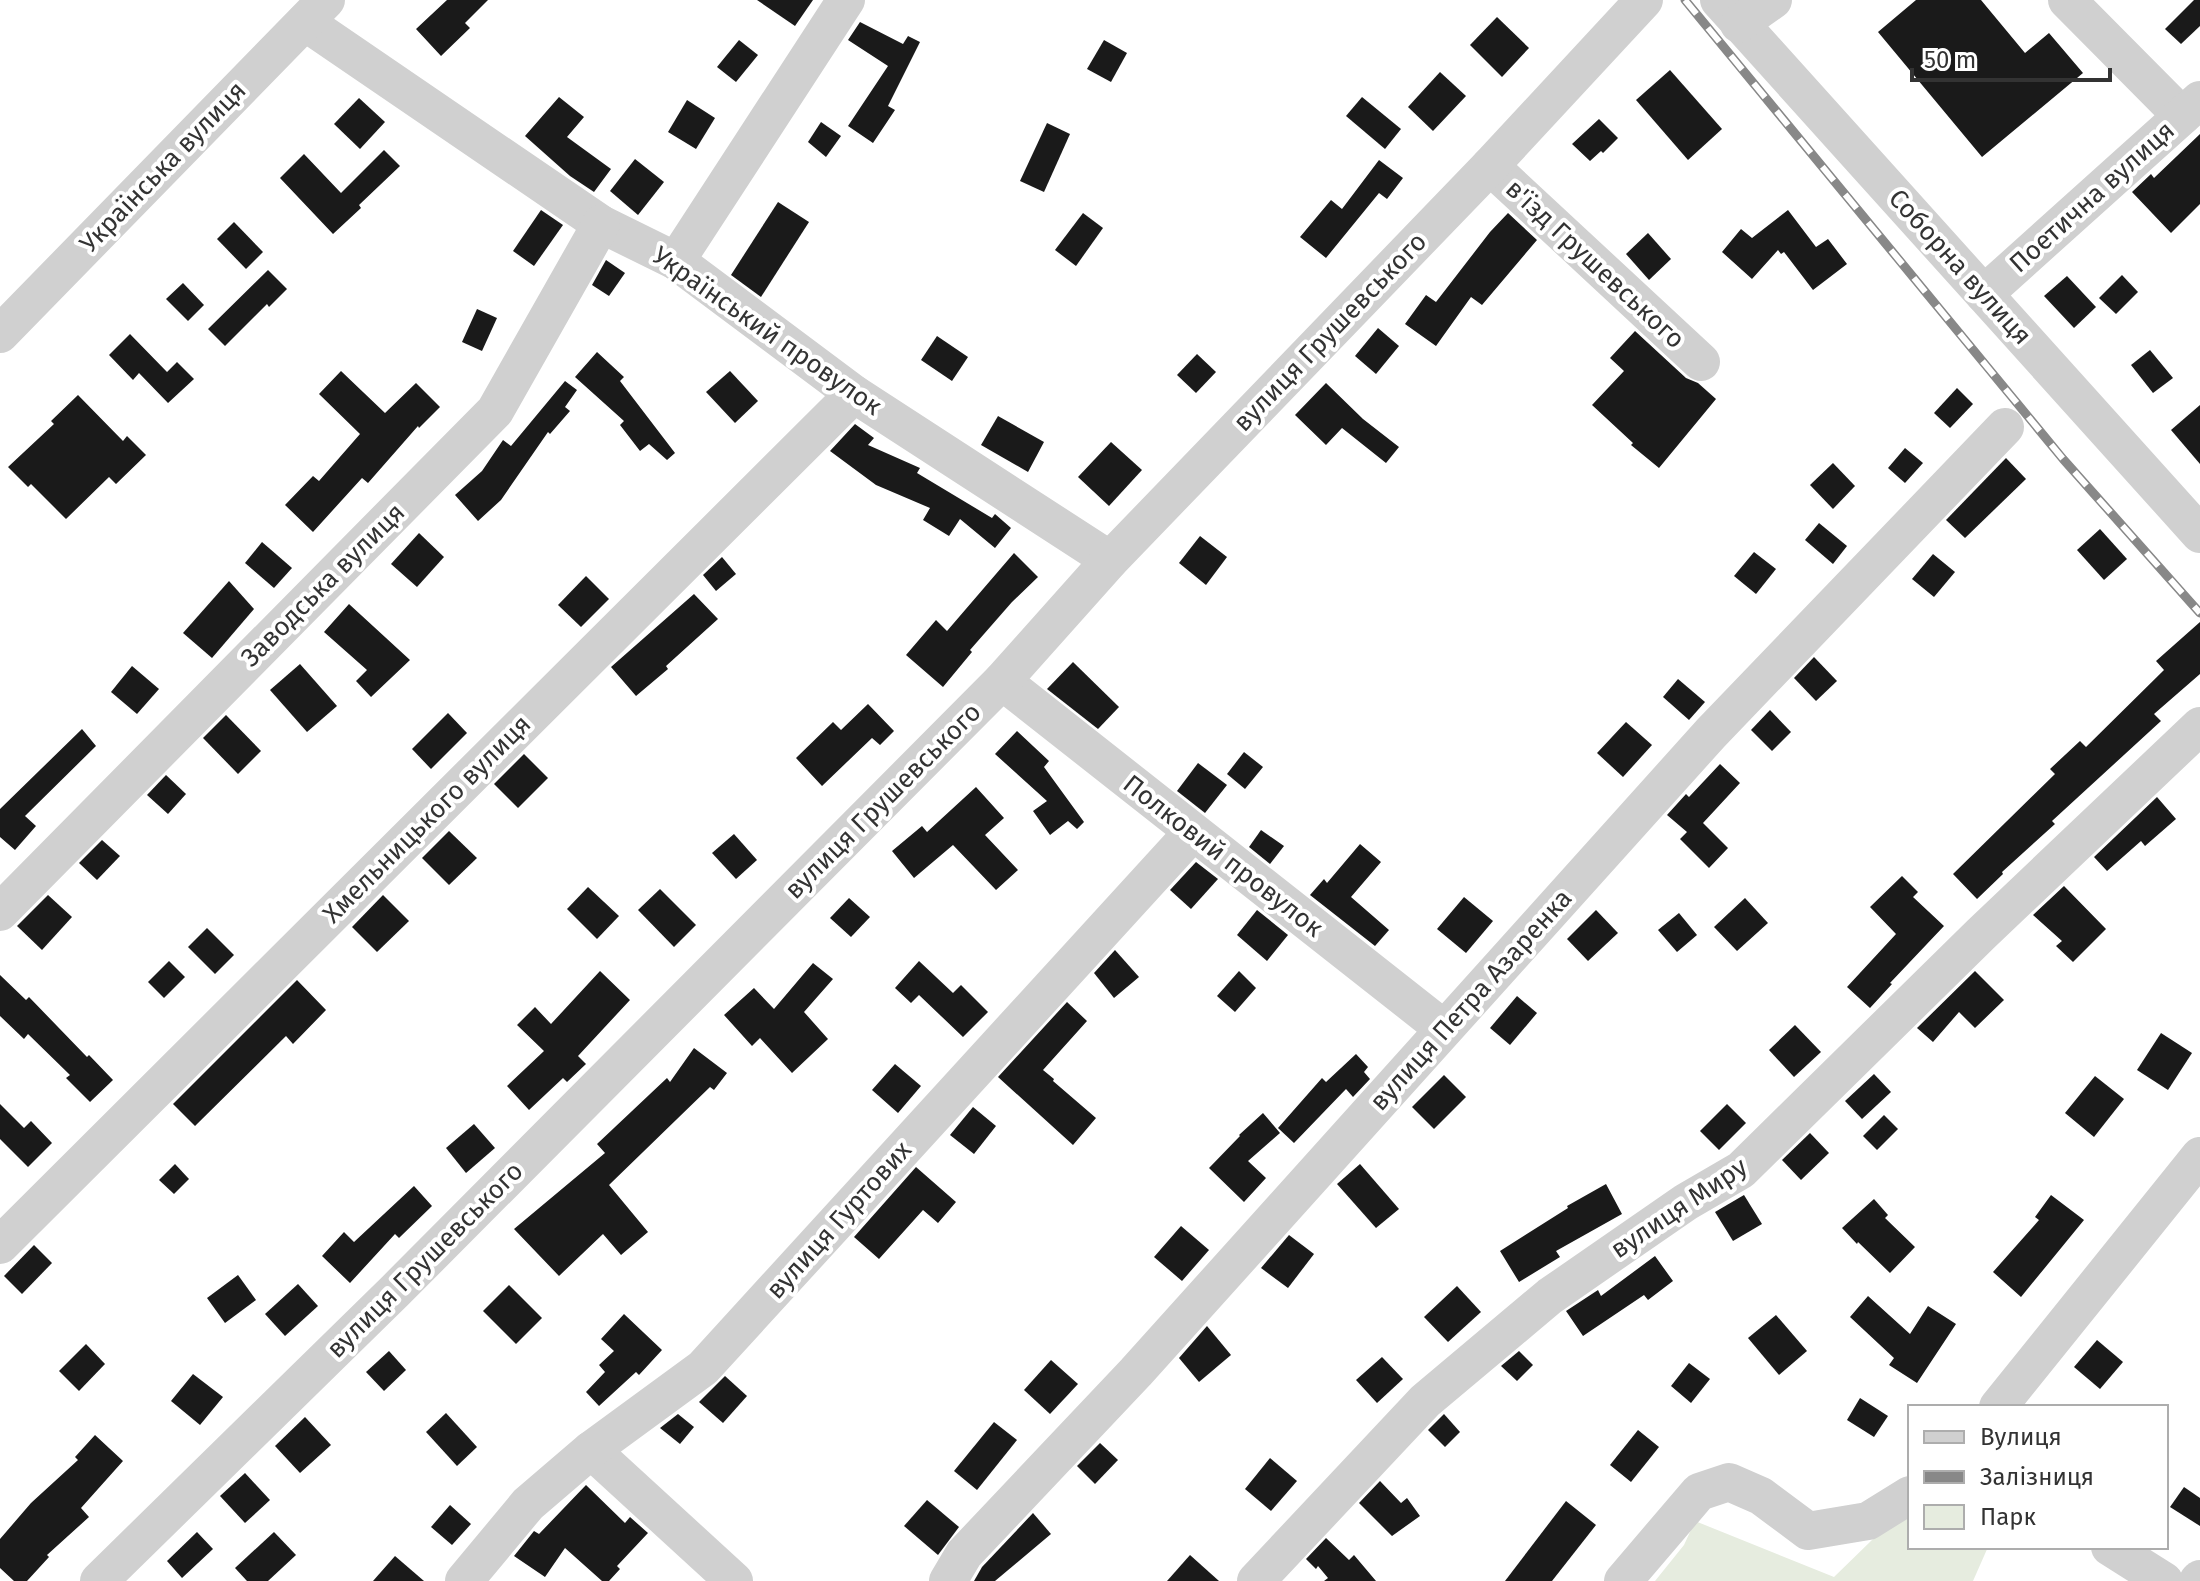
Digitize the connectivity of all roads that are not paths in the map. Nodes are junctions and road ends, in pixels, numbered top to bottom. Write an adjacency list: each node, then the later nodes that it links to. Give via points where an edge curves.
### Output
1 (846, 0): 10 (street)
2 (1644, 0): 8 (street, вулиця Грушевського)
3 (1773, 0): 6 (street)
4 (2067, 0): 7 (street)
5 (316, 11): 9 (street, Український провулок); 12 (street, Українська вулиця)
6 (1729, 12): 11 (street, Соборна вулиця)
7 (2191, 108): 11 (street, Поетична вулиця)
8 (1490, 166): 13 (street, в'їзд Грушевського); 17 (street, вулиця Грушевського)
9 (601, 224): 10 (street, Український провулок); 21 (street, Заводська вулиця, via 495,411)
10 (676, 261): 14 (street, Український провулок)
11 (1984, 294): 16 (street, Соборна вулиця)
12 (0, 334)
13 (1701, 362)
14 (854, 394): 17 (street, Український провулок); 24 (street, Хмельницького вулиця)
15 (2005, 427): 22 (street, вулиця Петра Азаренка, via 1711,733)
16 (2200, 534)
17 (1110, 560): 18 (street, вулиця Грушевського)
18 (1002, 681): 20 (street, Полковий провулок); 29 (street, вулиця Грушевського)
19 (2200, 726): 33 (street, вулиця Миру, via 1741,1170 1550,1296 1425,1401)
20 (1192, 833): 22 (street, Полковий провулок); 26 (street, вулиця Гуртових, via 703,1368)
21 (0, 912)
22 (1444, 1029): 32 (street, вулиця Петра Азаренка, via 1136,1372 964,1554)
23 (2200, 1156): 25 (street)
24 (0, 1245)
25 (2000, 1405)
26 (591, 1450): 30 (street, вулиця Гуртових, via 528,1504); 31 (street)
27 (1908, 1496): 34 (street, via 1868,1521 1808,1531 1761,1496 1729,1482 1699,1492)
28 (2113, 1549): 35 (street)
29 (99, 1581)
30 (464, 1581)
31 (734, 1581)
32 (948, 1581)
33 (1256, 1581)
34 (1623, 1581)
35 (2164, 1581)

